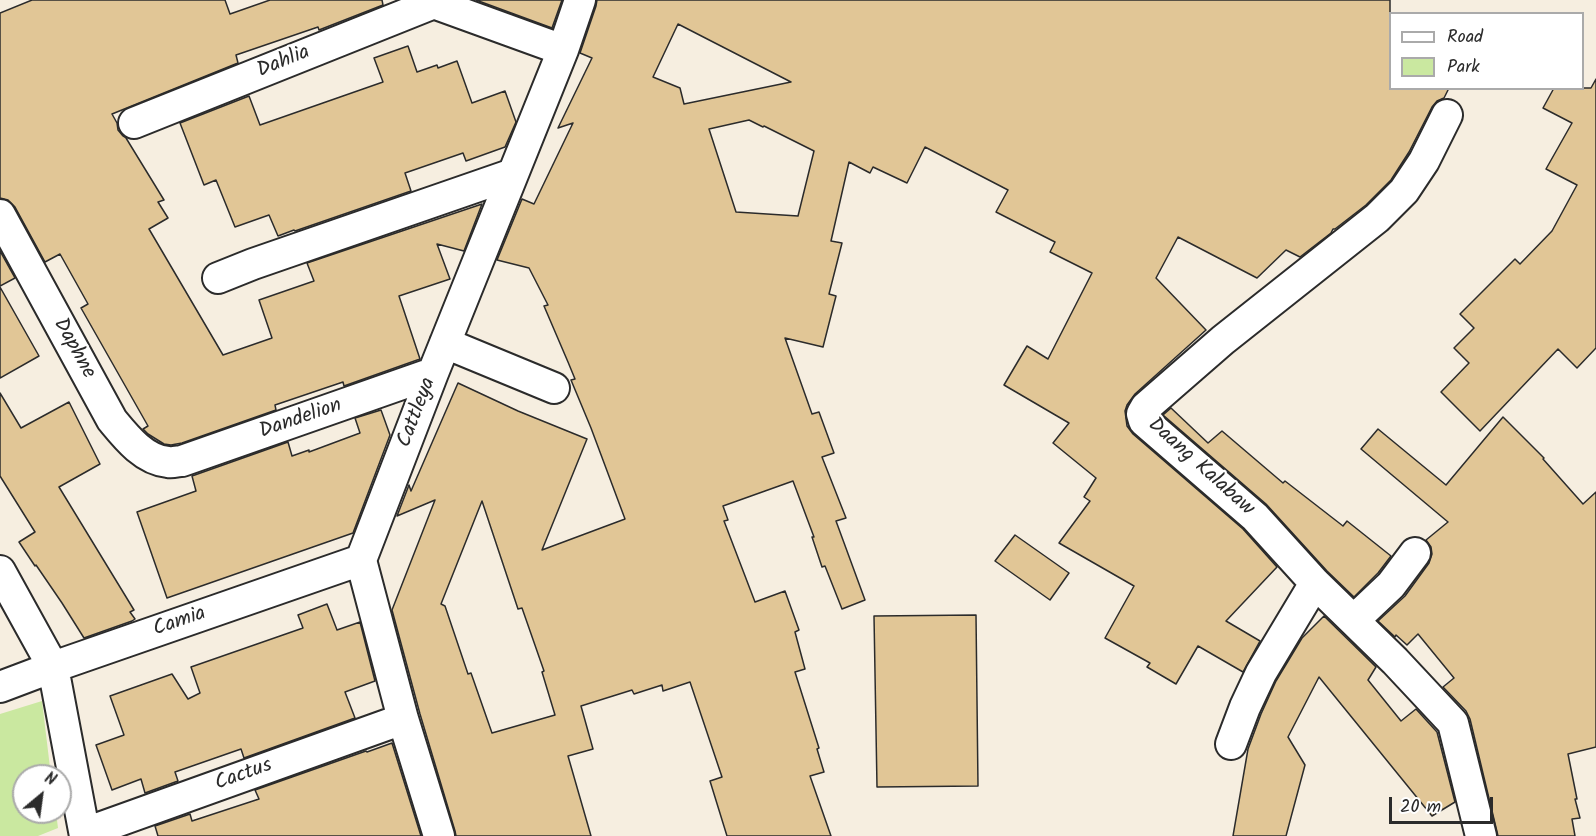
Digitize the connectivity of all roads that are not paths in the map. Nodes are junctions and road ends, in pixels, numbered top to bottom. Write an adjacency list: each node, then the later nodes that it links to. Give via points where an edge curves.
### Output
1 (580, 0): 3 (street, Cattleya)
2 (429, 2): 3 (street); 5 (street, Dahlia)
3 (562, 50): 6 (street, Cattleya)
4 (1447, 115): 16 (street, Daang Kalabaw, via 1404,191 1377,218 1222,340 1142,414 1144,421 1255,517)
5 (134, 123)
6 (513, 174): 8 (street); 9 (street, Cattleya)
7 (0, 215): 12 (street, Daphne, via 112,420 148,456)
8 (218, 278)
9 (445, 343): 10 (street, Cattleya); 11 (street)
10 (433, 373): 12 (street, Dandelion, via 183,461); 14 (street, Cattleya)
11 (554, 388)
12 (168, 462)
13 (1415, 553): 17 (street)
14 (362, 560): 18 (street, Camia); 20 (street)
15 (0, 571): 18 (street)
16 (1315, 583): 17 (street, Daang Kalabaw); 21 (street, via 1262,673)
17 (1354, 621): 24 (street, Daang Kalabaw, via 1453,723)
18 (53, 667): 19 (street, Camia); 22 (street)
19 (0, 687)
20 (403, 718): 22 (street, Cactus); 23 (street)
21 (1231, 744)
22 (85, 835)
23 (439, 836)
24 (1481, 836)

